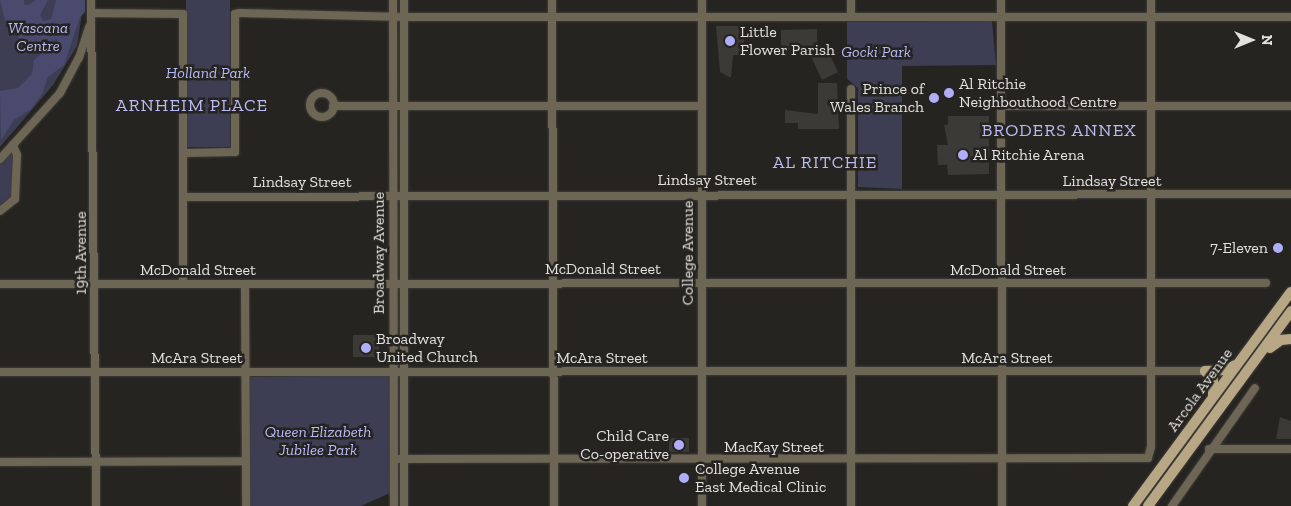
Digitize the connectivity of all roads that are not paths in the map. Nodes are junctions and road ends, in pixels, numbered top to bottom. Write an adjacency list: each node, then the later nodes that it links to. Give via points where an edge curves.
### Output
1 (91, 0): 9 (street, 19th Avenue)
2 (394, 0): 10 (street, Broadway Avenue)
3 (404, 0): 12 (street, Broadway Avenue)
4 (552, 0): 13 (street)
5 (702, 0): 11 (street, College Avenue)
6 (851, 0): 14 (street)
7 (1001, 0): 15 (street)
8 (1151, 0): 16 (street)
9 (91, 13): 27 (street, via 83,47 67,81); 28 (street, via 183,14); 49 (street, 19th Avenue)
10 (393, 14): 12 (street); 20 (street, Broadway Avenue); 28 (street, via 235,14 236,152)
11 (702, 16): 13 (street); 14 (street); 23 (street, College Avenue)
12 (404, 17): 13 (street); 21 (street, Broadway Avenue)
13 (552, 17): 22 (street)
14 (851, 17): 15 (street)
15 (1002, 17): 16 (street); 24 (street)
16 (1151, 17): 17 (street); 25 (street)
17 (1291, 17)
18 (851, 88): 33 (street)
19 (333, 106): 20 (street)
20 (393, 106): 21 (street); 36 (street, Broadway Avenue)
21 (404, 106): 22 (street); 37 (street, Broadway Avenue)
22 (553, 106): 23 (street); 30 (street)
23 (702, 106): 31 (street, College Avenue)
24 (1002, 106): 25 (street); 34 (street)
25 (1151, 106): 26 (street); 35 (street)
26 (1291, 106)
27 (13, 145): 29 (street); 39 (street, via 17,156 15,199)
28 (183, 153): 38 (street)
29 (0, 158)
30 (553, 194): 31 (street, Lindsay Street); 37 (street, Lindsay Street); 42 (street)
31 (702, 194): 33 (street, Lindsay Street); 43 (street, College Avenue)
32 (1291, 194): 35 (street, Lindsay Street)
33 (851, 195): 34 (street, Lindsay Street); 44 (street)
34 (1002, 195): 35 (street, Lindsay Street); 45 (street)
35 (1151, 195): 46 (street)
36 (393, 196): 37 (street, Lindsay Street); 38 (street, Lindsay Street); 40 (street, Broadway Avenue)
37 (404, 196): 41 (street, Broadway Avenue)
38 (183, 197): 50 (street)
39 (0, 211)
40 (393, 283): 41 (street, McDonald Street); 51 (street, McDonald Street); 57 (street, Broadway Avenue)
41 (404, 283): 42 (street, McDonald Street); 58 (street, Broadway Avenue)
42 (553, 283): 43 (street, McDonald Street); 63 (street)
43 (702, 283): 44 (street, McDonald Street); 64 (street, College Avenue)
44 (852, 283): 45 (street, McDonald Street); 65 (street)
45 (1002, 283): 46 (street, McDonald Street); 66 (street)
46 (1151, 283): 47 (street, McDonald Street); 59 (street)
47 (1266, 283)
48 (0, 284): 49 (street, McDonald Street)
49 (94, 284): 50 (street, McDonald Street); 61 (street, 19th Avenue)
50 (183, 284): 51 (street, McDonald Street)
51 (245, 284): 62 (street)
52 (1291, 292): 55 (main road, Arcola Avenue)
53 (1291, 311): 67 (main road, Arcola Avenue)
54 (1291, 340): 67 (main road, via 1275,342)
55 (1238, 363): 56 (main road, via 1226,370); 69 (main road, Arcola Avenue)
56 (1205, 370): 59 (street, McAra Street); 69 (main road, via 1214,384)
57 (394, 371): 58 (street, McAra Street); 62 (street, McAra Street); 73 (street, Broadway Avenue)
58 (404, 371): 63 (street, McAra Street); 74 (street, Broadway Avenue)
59 (1151, 371): 66 (street, McAra Street); 72 (street, MacKay Street, via 1151,454 1143,460)
60 (0, 372): 61 (street, McAra Street)
61 (96, 372): 62 (street, McAra Street); 79 (street, 19th Avenue)
62 (246, 372): 80 (street)
63 (553, 372): 64 (street, McAra Street); 76 (street)
64 (702, 372): 65 (street, McAra Street); 75 (street, College Avenue)
65 (851, 372): 66 (street, McAra Street); 77 (street)
66 (1002, 372): 72 (street)
67 (1243, 379): 90 (main road, Arcola Avenue)
68 (1255, 388): 70 (street)
69 (1213, 398): 89 (main road, Arcola Avenue)
70 (1209, 448): 71 (street); 91 (street, via 1208,458)
71 (1291, 449)
72 (1002, 458): 77 (street, MacKay Street); 88 (street)
73 (394, 460): 74 (street, MacKay Street); 83 (street, Broadway Avenue)
74 (404, 460): 76 (street, MacKay Street); 84 (street, Broadway Avenue)
75 (702, 460): 76 (street, MacKay Street); 77 (street, MacKay Street); 86 (street, College Avenue)
76 (554, 461): 85 (street)
77 (852, 461): 87 (street)
78 (0, 462): 79 (street)
79 (96, 462): 80 (street); 81 (street, 19th Avenue)
80 (246, 462): 82 (street)
81 (96, 506)
82 (246, 506)
83 (394, 506)
84 (404, 506)
85 (554, 506)
86 (702, 506)
87 (851, 506)
88 (1002, 506)
89 (1133, 506)
90 (1148, 506)
91 (1172, 506)

